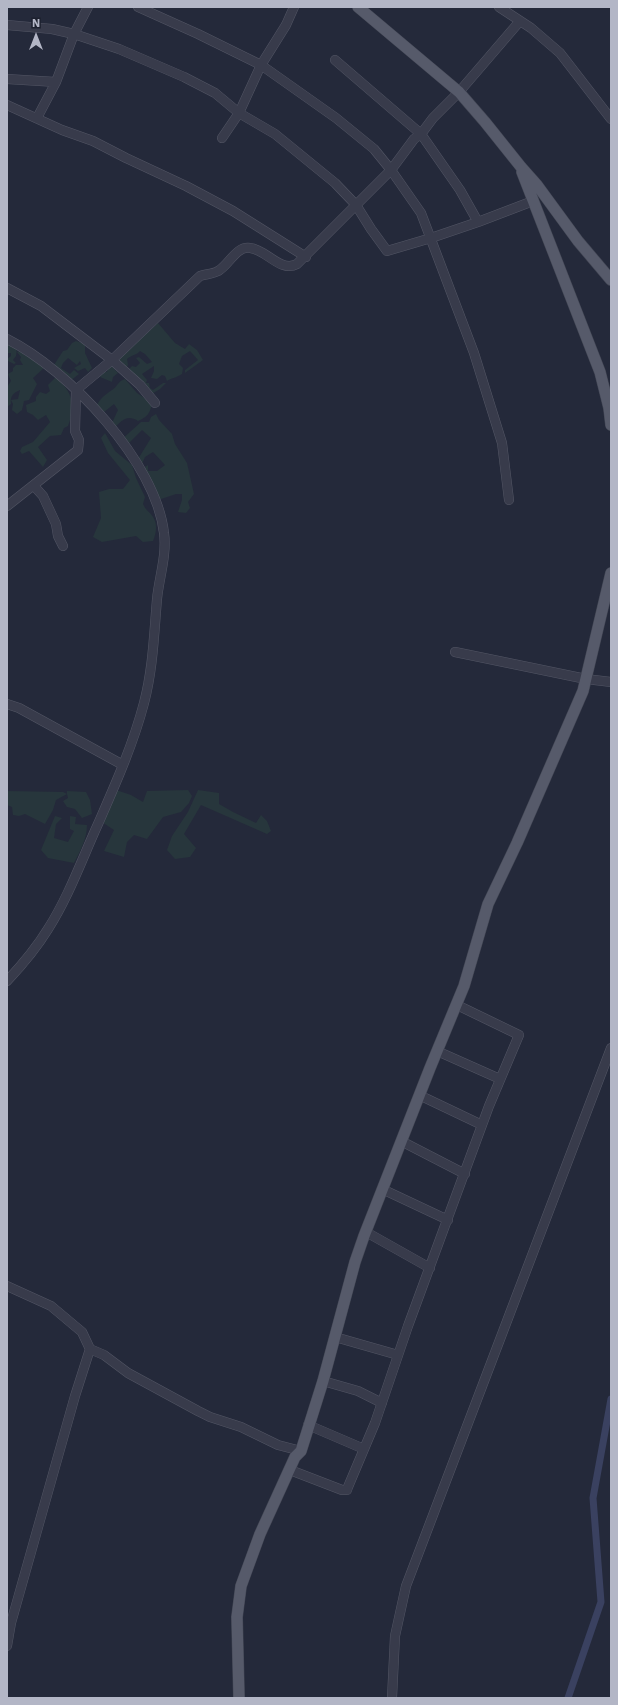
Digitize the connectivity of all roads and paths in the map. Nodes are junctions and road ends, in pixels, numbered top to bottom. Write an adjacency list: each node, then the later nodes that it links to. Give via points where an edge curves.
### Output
1 (88, 7): 8 (street)
2 (138, 7): 10 (street)
3 (294, 7): 10 (street)
4 (358, 7): 13 (main road)
5 (499, 7): 6 (street)
6 (520, 22): 13 (street); 17 (street, via 560,53)
7 (7, 25): 8 (street, via 52,29)
8 (74, 34): 12 (street); 15 (street, via 119,49 184,77 215,93)
9 (335, 60): 18 (street)
10 (261, 65): 15 (street); 21 (street, via 336,118 374,149)
11 (7, 79): 12 (street)
12 (56, 82): 16 (street)
13 (459, 92): 18 (street, via 433,118); 20 (main road)
14 (7, 105): 16 (street)
15 (239, 113): 19 (street); 23 (street, via 289,145 335,183)
16 (37, 118): 26 (street, via 93,141 186,186)
17 (611, 119)
18 (422, 134): 21 (street, via 410,144); 24 (street)
19 (222, 138)
20 (521, 167): 22 (main road); 27 (main road)
21 (390, 170): 23 (street); 25 (street, via 420,213)
22 (533, 201): 24 (street); 33 (main road, via 600,372)
23 (356, 205): 25 (street, via 387,251); 26 (street)
24 (478, 222): 25 (street)
25 (431, 238): 35 (street, via 474,353 502,443)
26 (306, 257): 30 (street, via 293,266 286,266 255,249 242,249 220,270 200,276)
27 (611, 280)
28 (7, 288): 30 (street, via 41,306)
29 (7, 339): 31 (street, via 61,376)
30 (112, 360): 31 (street); 32 (street)
31 (76, 390): 34 (street, via 75,432 79,440 78,450); 43 (street, via 105,420 138,466 152,491 164,534 150,673 137,726)
32 (156, 403)
33 (611, 425)
34 (34, 486): 36 (street); 37 (street, via 43,496)
35 (509, 500)
36 (7, 506)
37 (63, 546)
38 (611, 573): 40 (main road)
39 (455, 652): 40 (street)
40 (586, 679): 41 (street); 45 (main road, via 577,705 488,904)
41 (611, 682)
42 (7, 704): 43 (street, via 19,708)
43 (123, 765): 44 (street, via 70,888 48,929)
44 (7, 981)
45 (457, 1005): 47 (main road); 48 (street, via 519,1035)
46 (611, 1048): 69 (street, via 406,1586 395,1636)
47 (437, 1051): 48 (street); 49 (main road)
48 (500, 1079): 50 (street)
49 (419, 1095): 50 (street); 51 (main road)
50 (482, 1125): 52 (street)
51 (401, 1141): 52 (street); 53 (main road)
52 (465, 1174): 54 (street)
53 (382, 1189): 54 (street); 55 (main road)
54 (448, 1220): 56 (street)
55 (366, 1232): 56 (street); 58 (main road, via 355,1262)
56 (430, 1268): 60 (street)
57 (7, 1286): 59 (street, via 52,1306 82,1332)
58 (335, 1337): 60 (street); 61 (main road)
59 (90, 1349): 65 (street, via 104,1355 128,1373 210,1417 241,1427 278,1445); 67 (street, via 11,1623)
60 (398, 1355): 62 (street)
61 (323, 1381): 62 (street, via 358,1391); 63 (main road)
62 (382, 1403): 64 (street)
63 (308, 1425): 64 (street); 65 (main road)
64 (364, 1449): 66 (street, via 347,1490)
65 (301, 1451): 66 (main road, via 295,1457)
66 (290, 1470): 68 (main road, via 260,1534 241,1586 237,1617)
67 (7, 1646)
68 (239, 1698)
69 (392, 1698)

